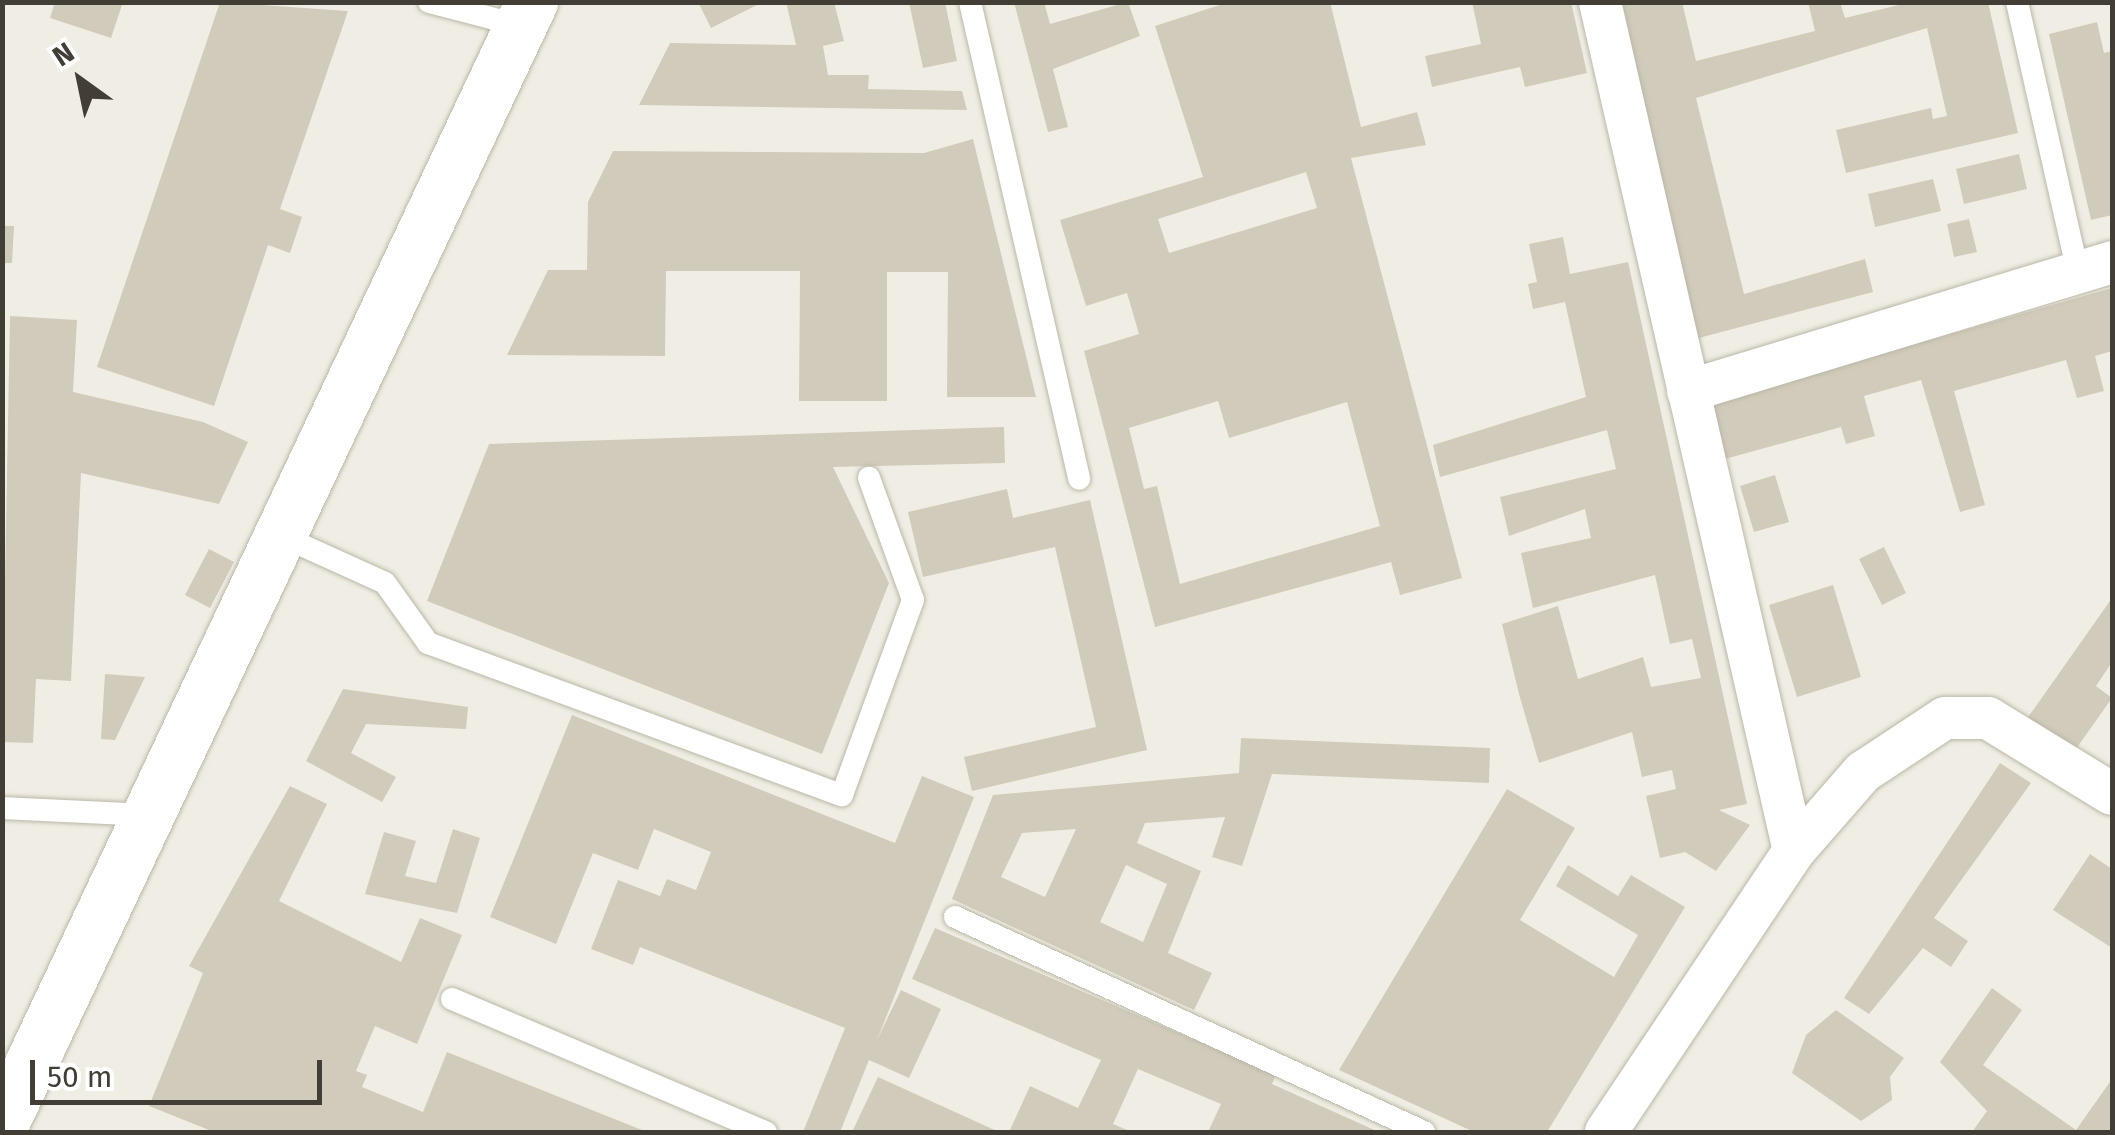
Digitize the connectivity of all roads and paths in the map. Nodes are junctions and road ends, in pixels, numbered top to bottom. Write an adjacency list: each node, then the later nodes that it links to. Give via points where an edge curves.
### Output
1 (429, 2): 5 (lane)
2 (970, 2): 9 (lane)
3 (1600, 2): 7 (street)
4 (2017, 2): 6 (lane)
5 (526, 14): 10 (street)
6 (2096, 267): 7 (street)
7 (1688, 391): 14 (street)
8 (869, 478): 10 (lane, via 913,600 842,795 428,644 385,583)
9 (1079, 479)
10 (286, 538): 13 (street)
11 (2112, 794): 14 (street, via 1988,718 1945,718 1863,772)
12 (2, 808): 13 (lane)
13 (152, 815): 17 (street)
14 (1794, 851): 20 (street)
15 (955, 917): 19 (lane)
16 (452, 999): 18 (lane)
17 (2, 1126)
18 (766, 1132)
19 (1424, 1132)
20 (1606, 1132)

